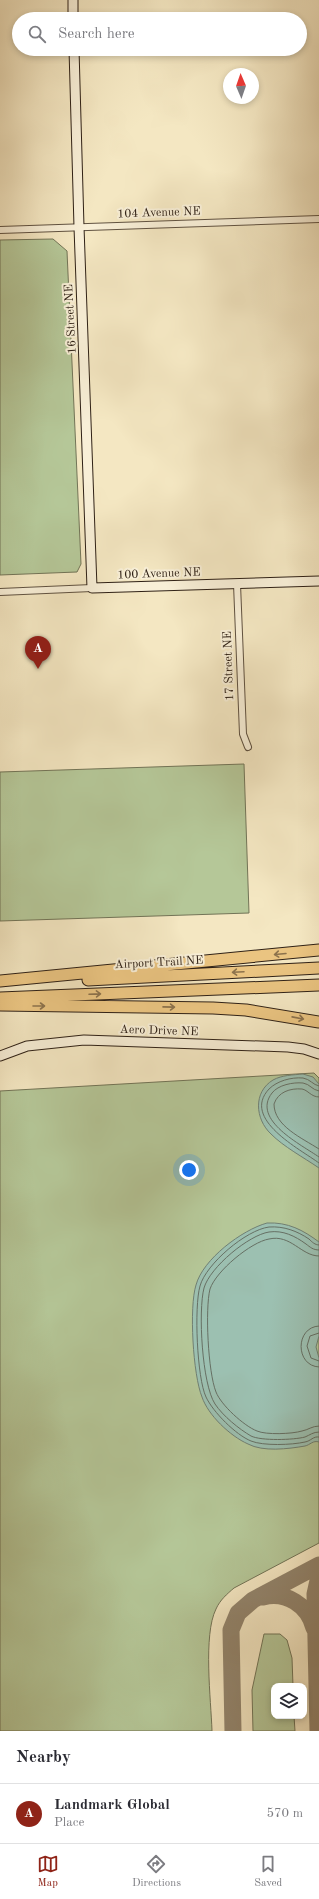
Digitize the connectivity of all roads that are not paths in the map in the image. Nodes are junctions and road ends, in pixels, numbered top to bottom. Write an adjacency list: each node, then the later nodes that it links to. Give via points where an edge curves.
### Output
1 (74, 0): 2 (street)
2 (74, 12)
3 (74, 56): 5 (street, 16 Street NE)
4 (319, 219): 5 (street, 104 Avenue NE)
5 (78, 227): 6 (street, 104 Avenue NE); 9 (street, 16 Street NE)
6 (0, 230)
7 (319, 581): 8 (street, 100 Avenue NE)
8 (237, 584): 9 (street, 100 Avenue NE); 11 (street, 17 Street NE, via 243,734)
9 (92, 588): 10 (street, 100 Avenue NE)
10 (0, 592)
11 (248, 747)
12 (319, 950): 14 (highway, one-way to 14)
13 (319, 968): 14 (highway, Airport Trail NE, one-way to 14)
14 (0, 983)
15 (319, 985): 16 (highway, one-way to 15)
16 (0, 998)
17 (0, 1005): 18 (highway, one-way to 18, via 213,1008 276,1014)
18 (319, 1022)
19 (319, 1054): 20 (street, Aero Drive NE, via 288,1047 84,1040 27,1046)
20 (0, 1056)

